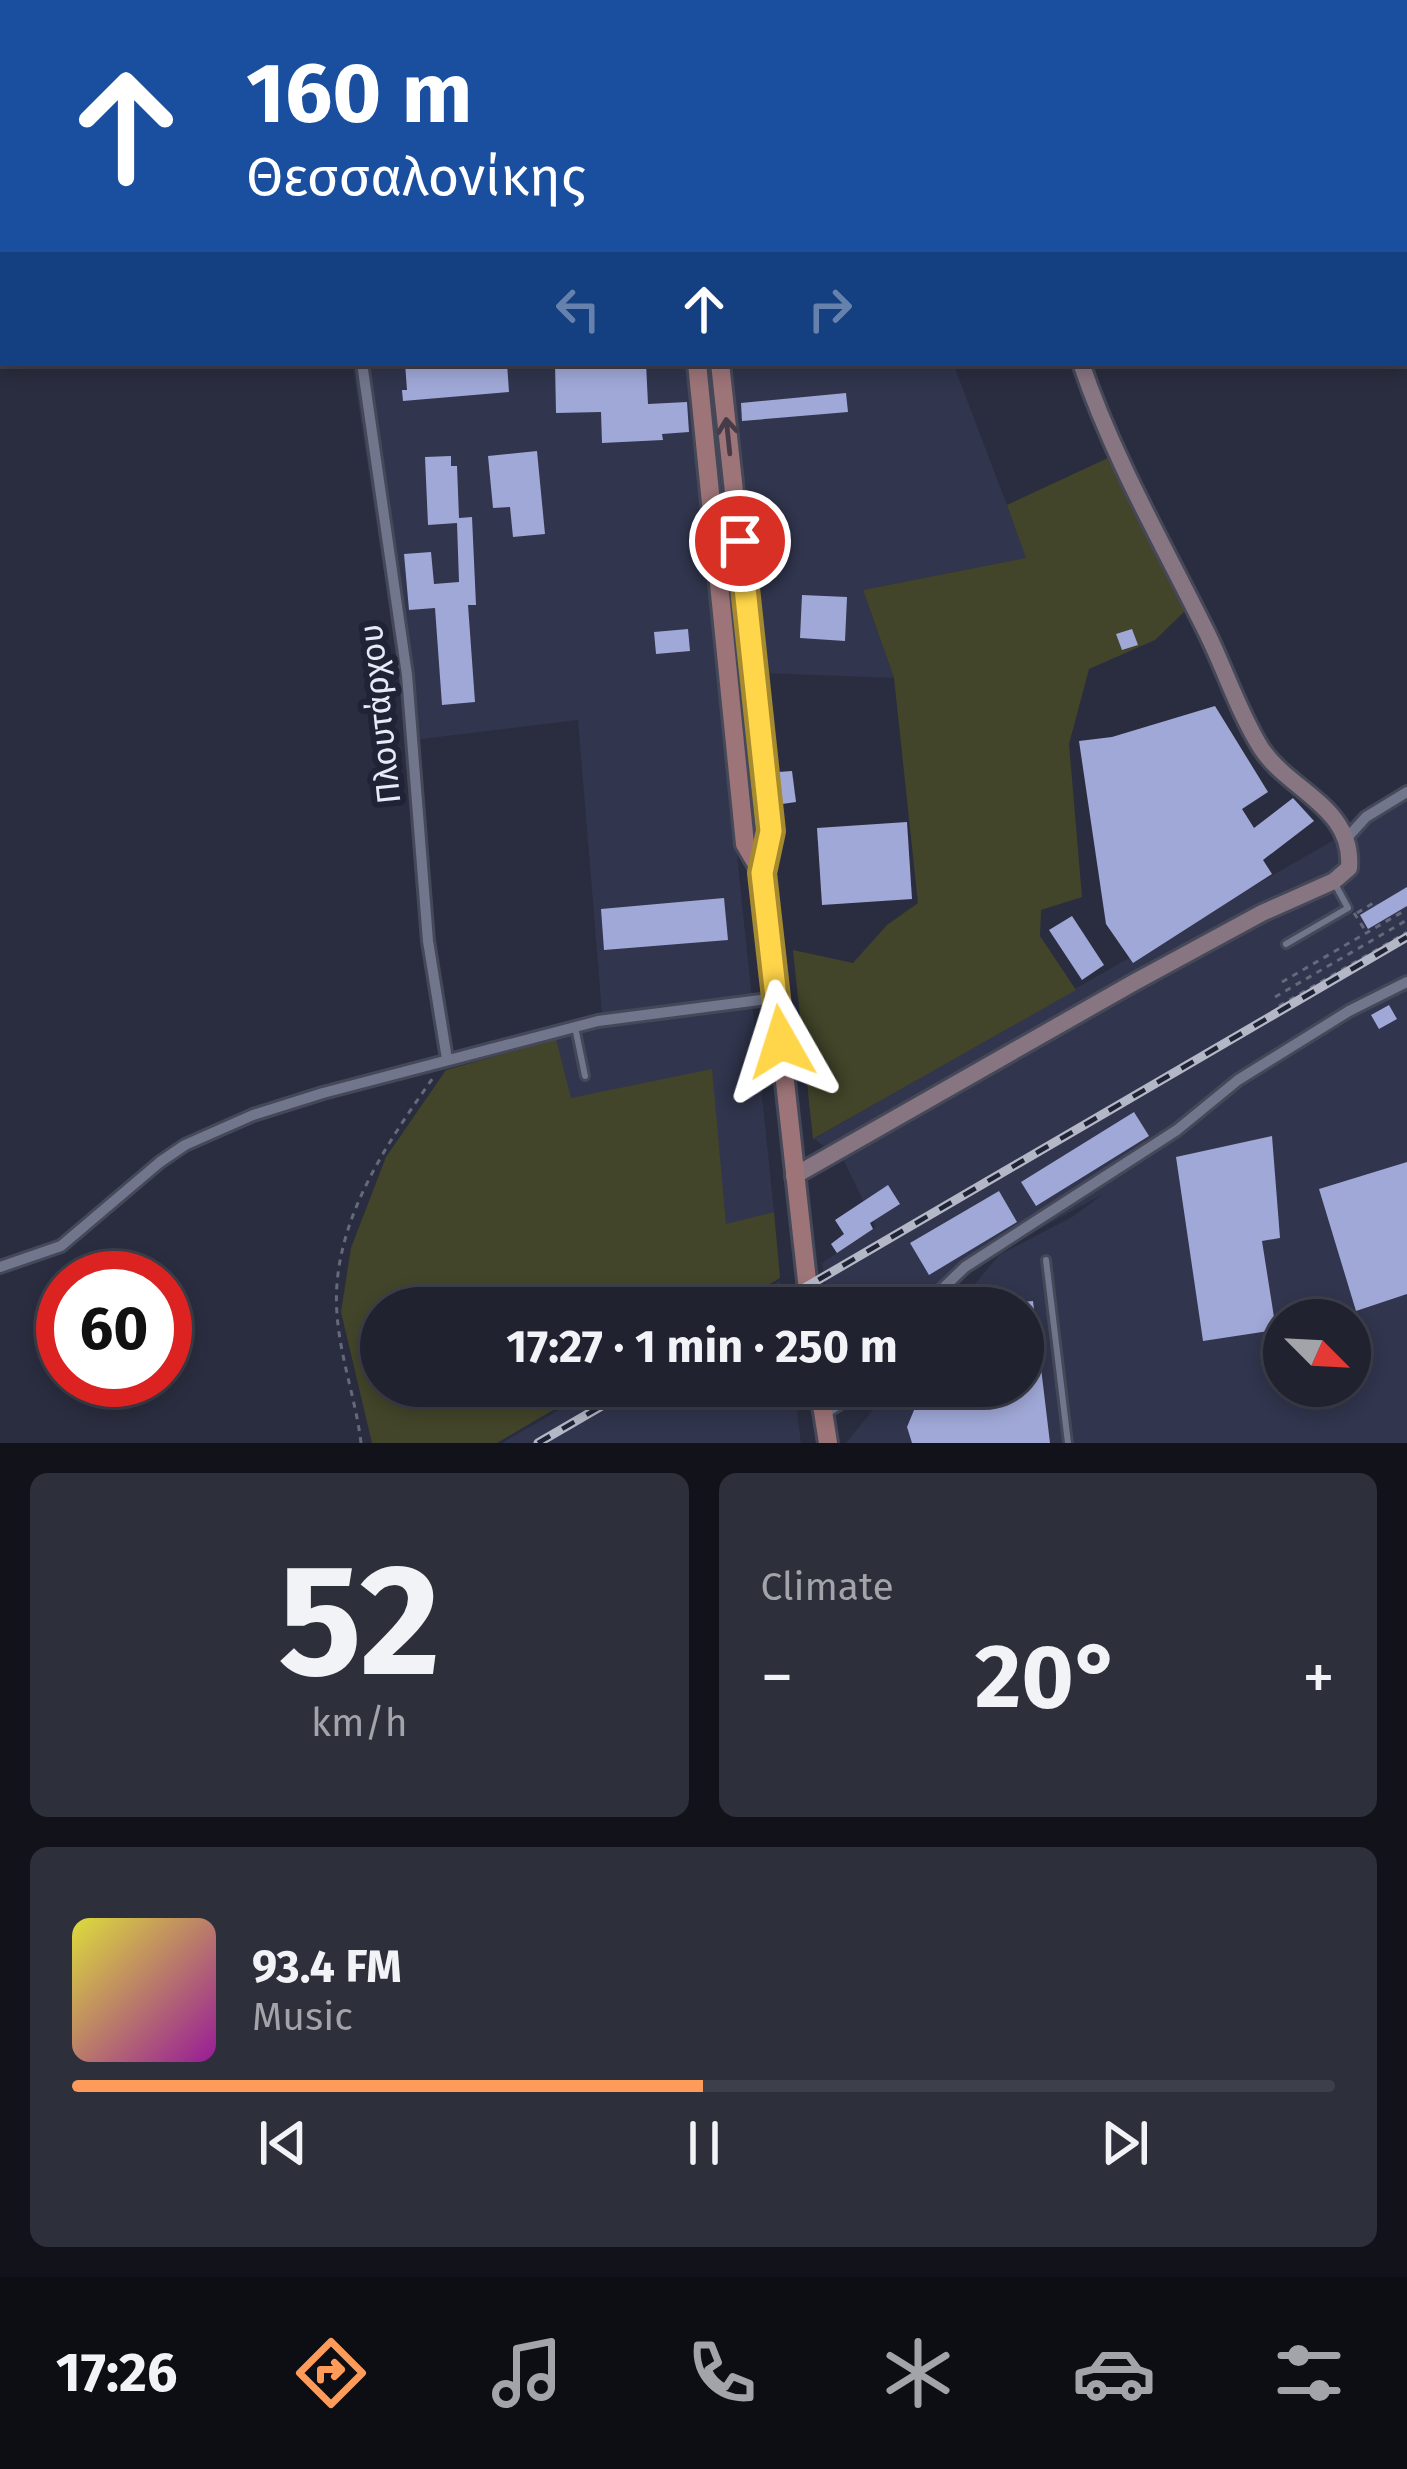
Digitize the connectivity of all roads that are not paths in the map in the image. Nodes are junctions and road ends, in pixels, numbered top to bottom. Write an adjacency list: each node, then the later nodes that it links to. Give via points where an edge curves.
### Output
1 (362, 366): 13 (street, Πλουτάρχου, via 407,676 428,941)
2 (697, 366): 7 (main road, via 745,844)
3 (720, 366): 7 (main road, one-way to 3, via 771,831)
4 (1082, 366): 6 (street, via 1133,492 1261,748 1323,804)
5 (1407, 793): 6 (street)
6 (1346, 839): 8 (street, via 1349,868)
7 (762, 873): 11 (main road)
8 (1334, 881): 9 (lane, via 1352,911); 15 (street, via 1133,983)
9 (1286, 944)
10 (1407, 982): 19 (street, via 1238,1080)
11 (776, 998): 12 (street); 15 (main road)
12 (575, 1027): 13 (street); 14 (lane)
13 (447, 1059): 17 (street, via 287,1104 185,1145 61,1246)
14 (585, 1076)
15 (794, 1176): 18 (main road)
16 (1046, 1260): 22 (lane)
17 (0, 1267)
18 (807, 1287)
19 (947, 1287)
20 (847, 1407): 21 (street)
21 (824, 1433)
22 (1068, 1443)

